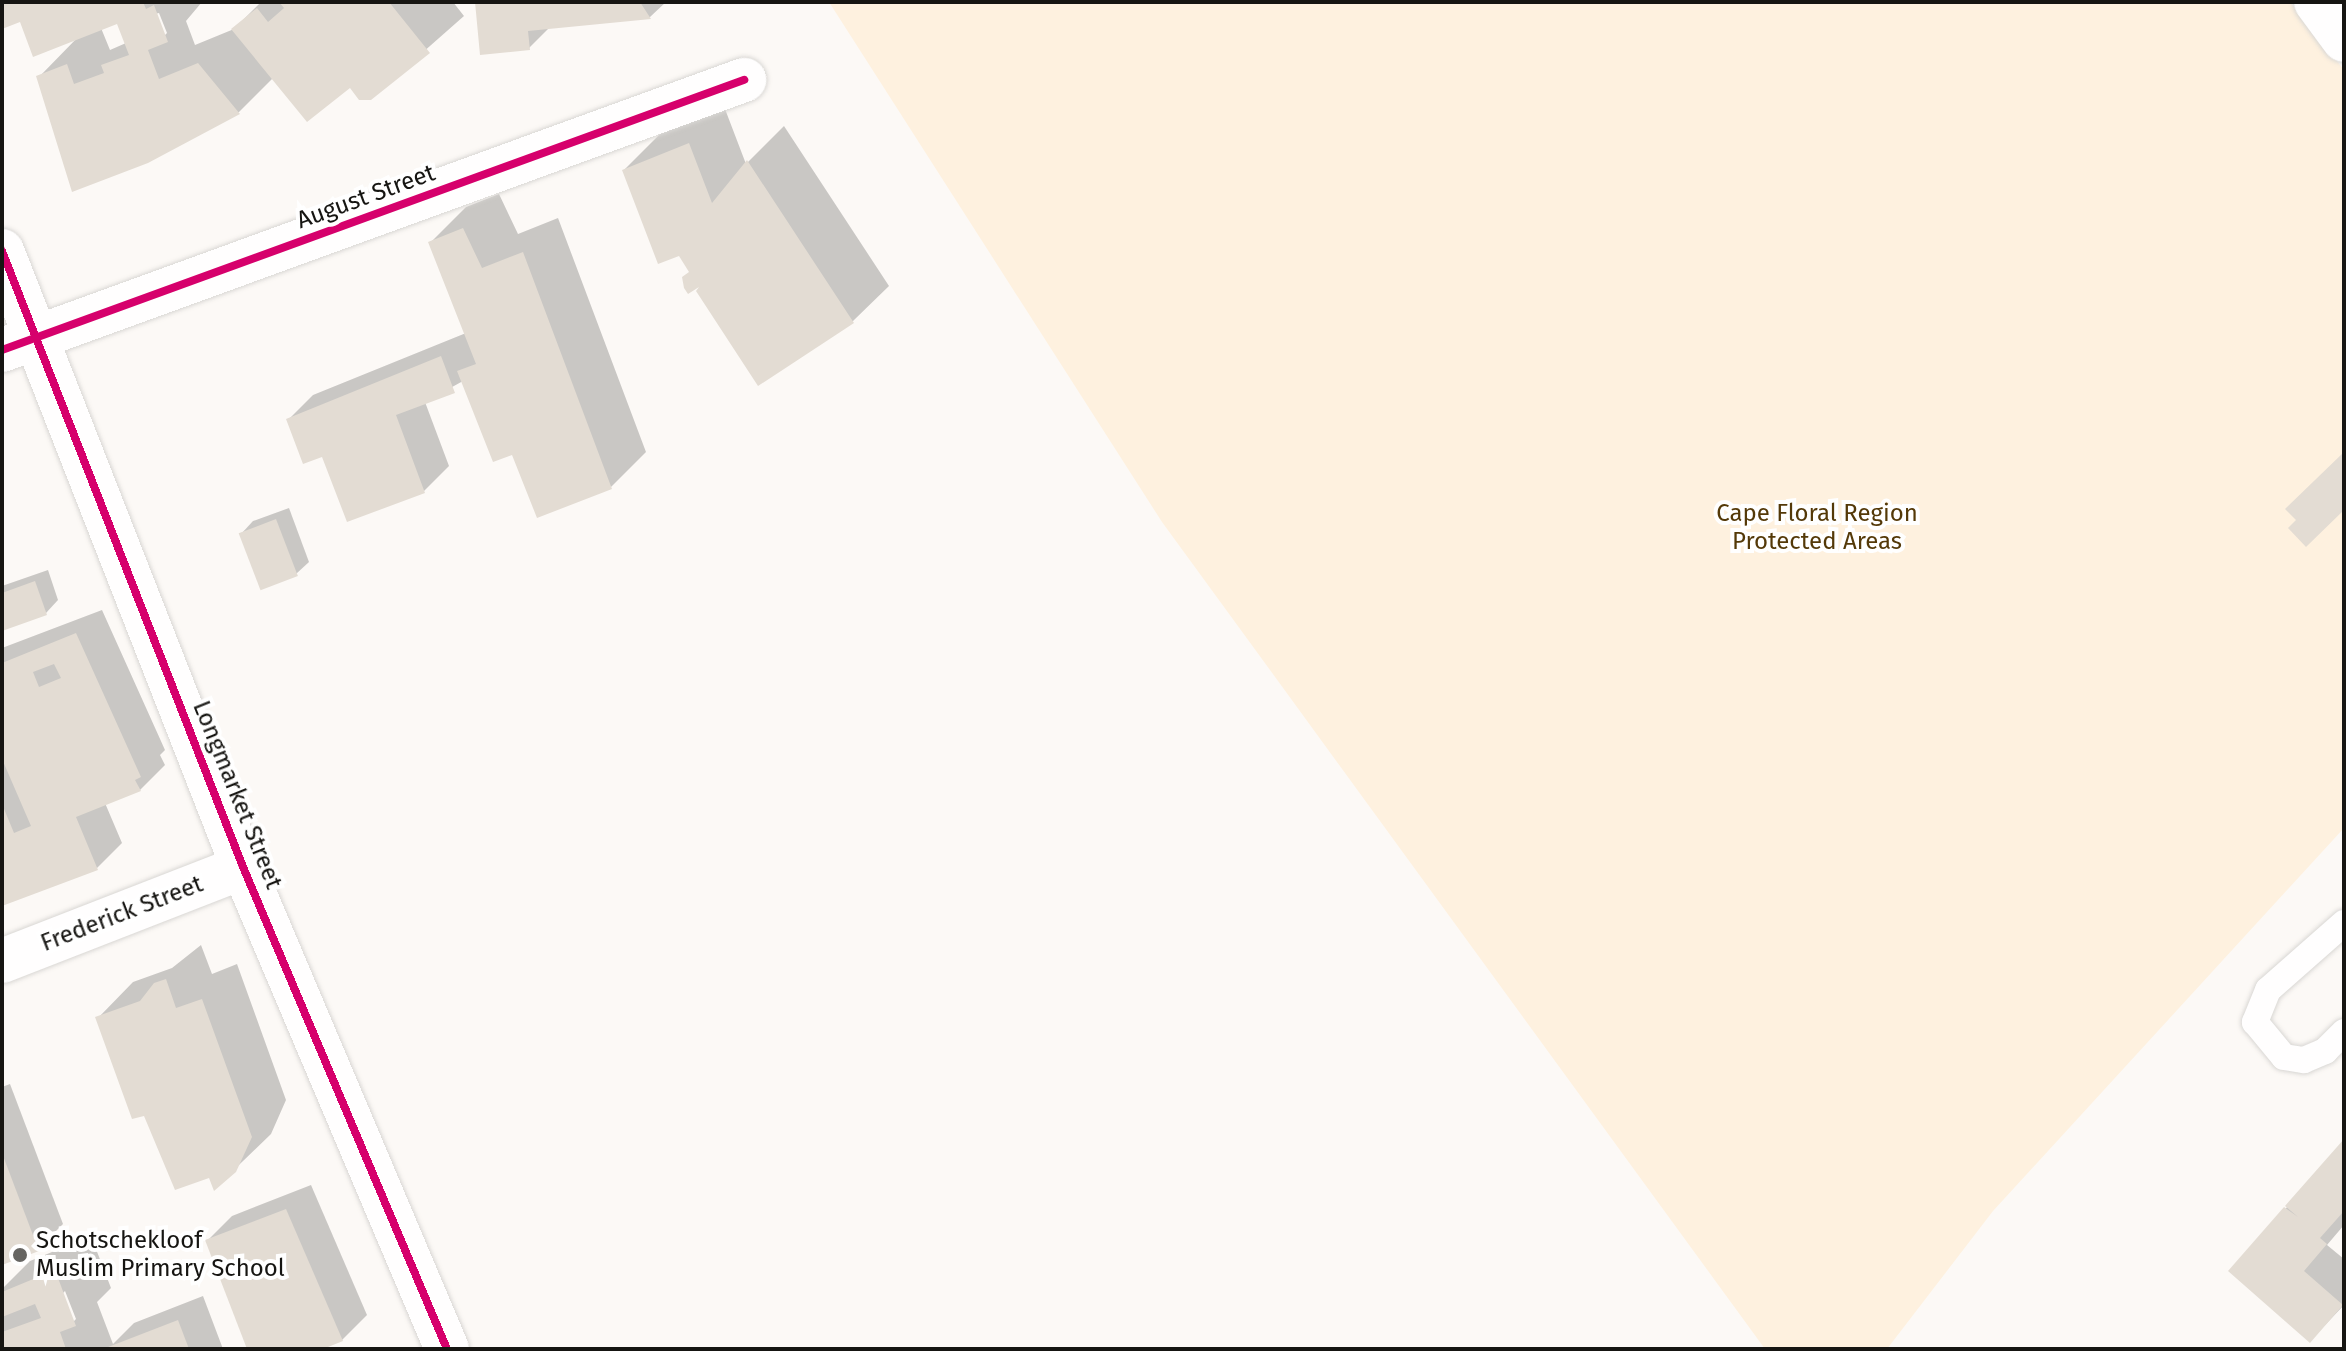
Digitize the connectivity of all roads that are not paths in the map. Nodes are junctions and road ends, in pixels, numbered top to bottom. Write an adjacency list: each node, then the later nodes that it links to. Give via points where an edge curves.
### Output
1 (2316, 2): 2 (street)
2 (2344, 40)
3 (744, 80): 5 (street, August Street)
4 (2, 251): 5 (street, Longmarket Street)
5 (19, 344): 6 (street, Longmarket Street)
6 (243, 867): 8 (street, Frederick Street); 10 (street, Longmarket Street)
7 (2344, 923): 9 (lane, via 2268,990 2255,1022 2284,1057 2304,1060 2325,1051)
8 (2, 961)
9 (2344, 1032)
10 (447, 1349)

